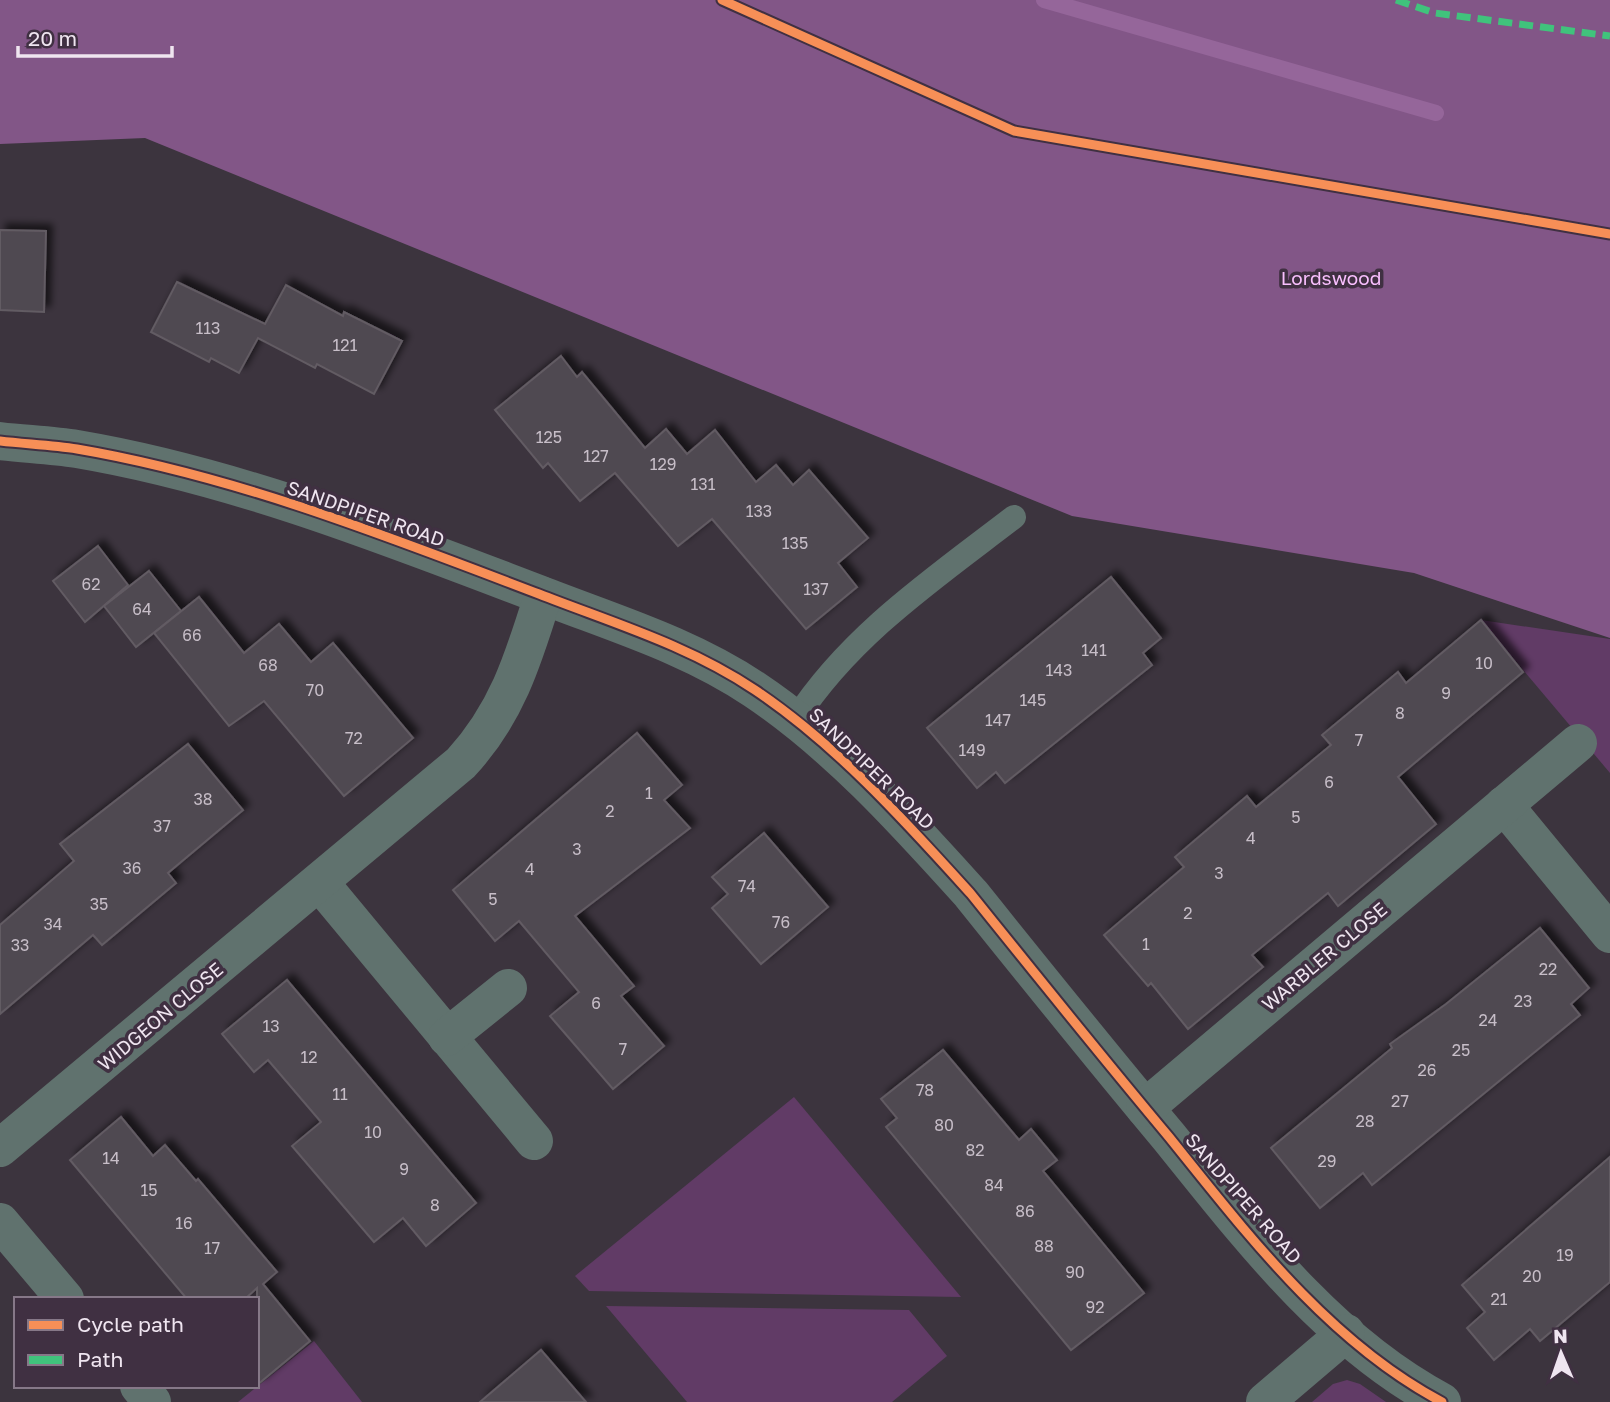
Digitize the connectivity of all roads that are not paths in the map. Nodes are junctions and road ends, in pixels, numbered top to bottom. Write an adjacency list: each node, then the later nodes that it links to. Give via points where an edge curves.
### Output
1 (0, 441): 3 (street, SANDPIPER ROAD, via 74,448 137,461 341,519)
2 (1014, 517): 4 (lane, via 866,636 824,678)
3 (543, 596): 4 (street, SANDPIPER ROAD, via 648,633 715,664); 7 (street, WIDGEON CLOSE, via 521,667 486,736 425,796)
4 (796, 719): 11 (street, SANDPIPER ROAD, via 869,785 971,894)
5 (1578, 743): 6 (street, WARBLER CLOSE)
6 (1504, 805): 8 (street); 11 (street, WARBLER CLOSE)
7 (320, 883): 10 (street); 13 (street, WIDGEON CLOSE)
8 (1610, 934)
9 (508, 988): 10 (street)
10 (447, 1037): 12 (street)
11 (1145, 1108): 16 (street, SANDPIPER ROAD, via 1250,1236)
12 (534, 1140)
13 (0, 1148)
14 (0, 1222): 15 (street)
15 (63, 1297)
16 (1346, 1334): 19 (street); 20 (street, SANDPIPER ROAD)
17 (141, 1388): 18 (street)
18 (152, 1402)
19 (1265, 1402)
20 (1442, 1402)

